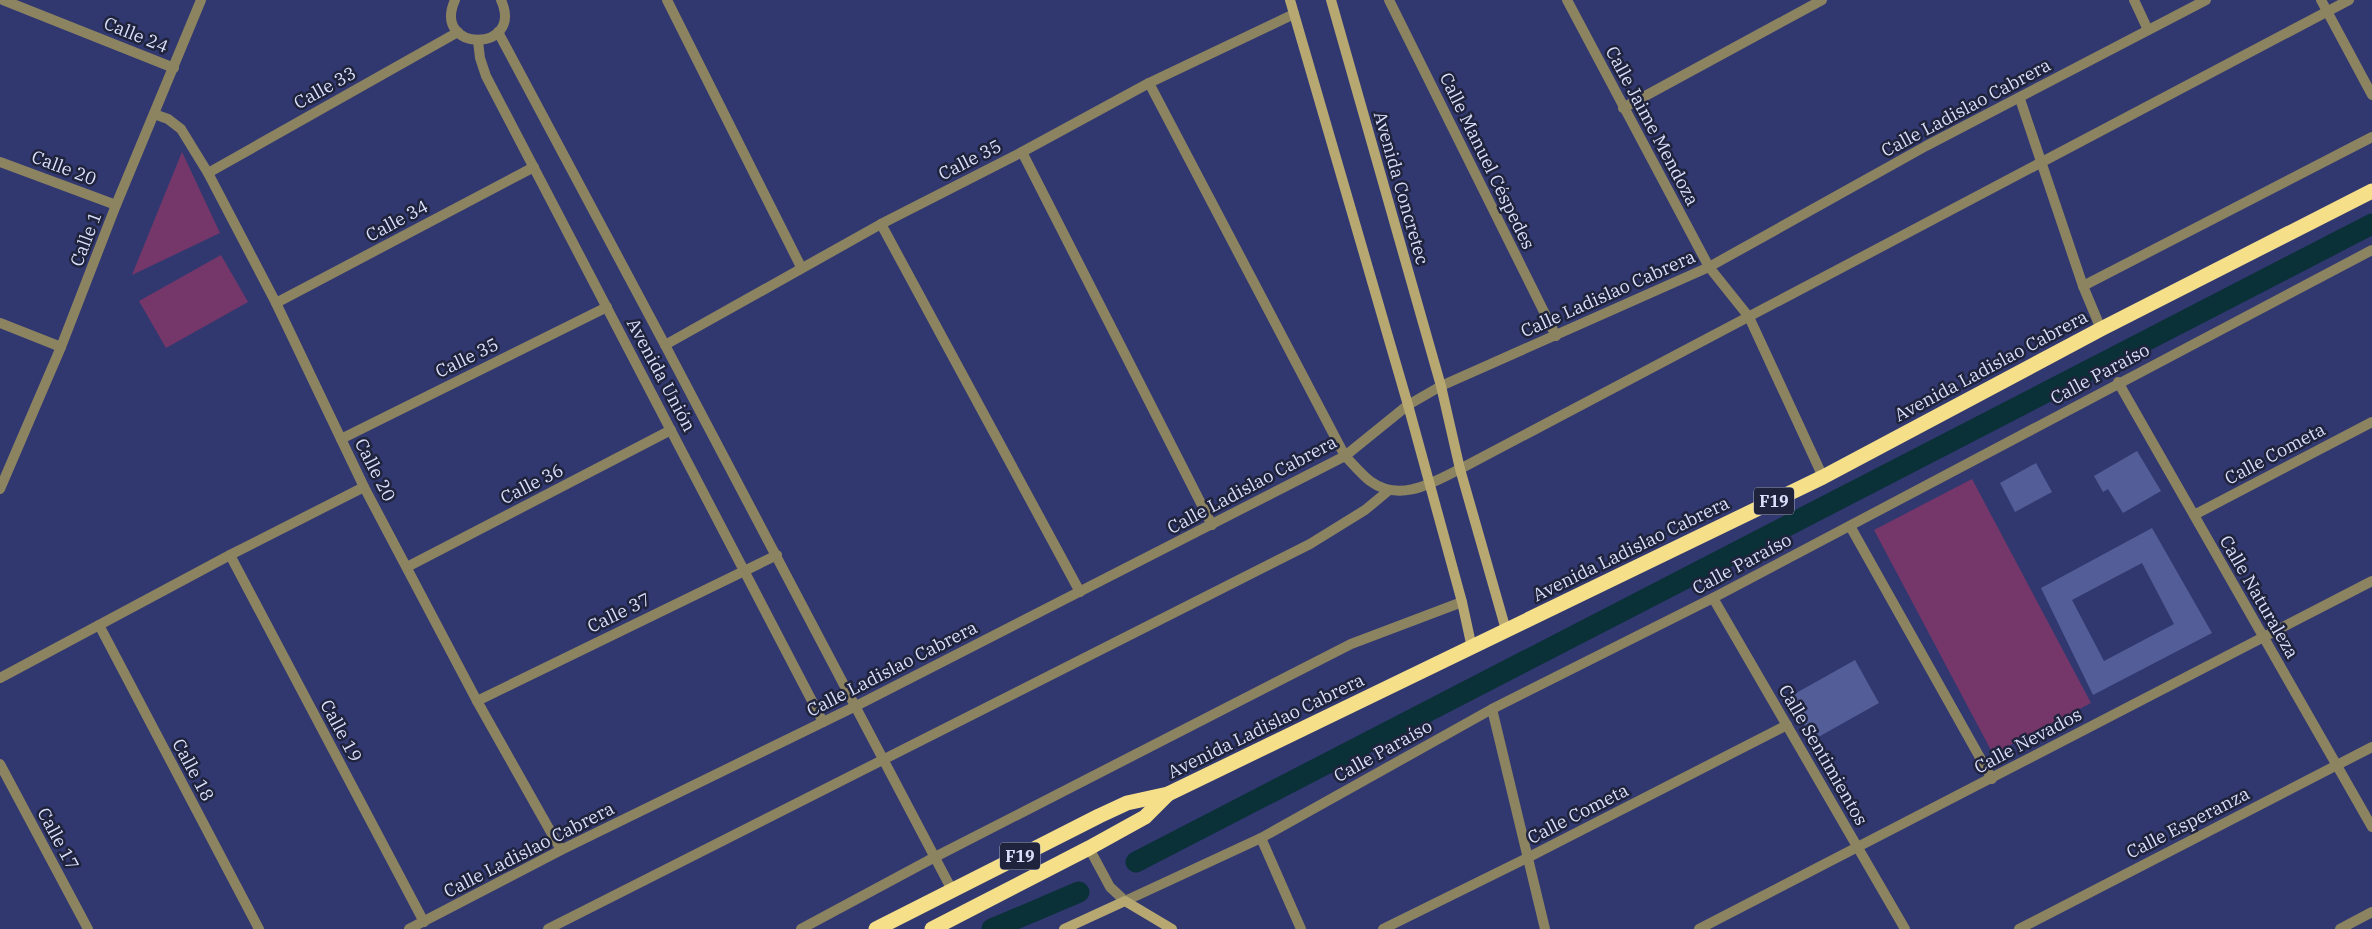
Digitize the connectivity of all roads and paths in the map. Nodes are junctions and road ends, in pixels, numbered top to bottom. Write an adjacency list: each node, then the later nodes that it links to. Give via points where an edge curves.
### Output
1 (3, 0): 21 (street, Calle 24)
2 (201, 0): 21 (street, Calle 1)
3 (454, 0): 18 (street, via 451,17)
4 (502, 0): 19 (street, via 505,17)
5 (667, 0): 37 (street)
6 (1290, 0): 16 (street)
7 (1331, 0): 49 (street, Avenida Concretec)
8 (1389, 0): 45 (street, Calle Manuel Céspedes)
9 (1567, 0): 25 (street, Calle Jaime Mendoza)
10 (1822, 0): 25 (street)
11 (2134, 0): 17 (street)
12 (2206, 0): 17 (street, Calle Ladislao Cabrera)
13 (2320, 0): 15 (street)
14 (2349, 0): 15 (street)
15 (2326, 13): 23 (street); 30 (street)
16 (1294, 14): 22 (street, Calle 35); 50 (street)
17 (2148, 30): 24 (street, Calle Ladislao Cabrera)
18 (458, 32): 20 (street); 32 (street, Calle 33)
19 (498, 32): 20 (street); 46 (street)
20 (478, 41): 31 (street, Avenida Unión, via 486,76)
21 (174, 68): 26 (street, Calle 1)
22 (1149, 83): 28 (street, Calle 35); 54 (street)
23 (2372, 95)
24 (2020, 99): 30 (street); 38 (street, Calle Ladislao Cabrera, via 1926,146)
25 (1623, 108): 38 (street, Calle Jaime Mendoza)
26 (154, 114): 32 (street, Calle 20, via 181,128); 34 (street, Calle 1)
27 (2372, 137): 39 (street)
28 (1022, 152): 35 (street, Calle 35); 62 (street)
29 (0, 162): 34 (street, Calle 20)
30 (2041, 163): 39 (street); 42 (street)
31 (534, 167): 40 (street, Calle 34); 41 (street, Avenida Unión)
32 (208, 173): 40 (street, Calle 20)
33 (2372, 191): 44 (highway, Avenida Ladislao Cabrera / F19)
34 (116, 206): 47 (street, Calle 1)
35 (881, 224): 37 (street, Calle 35); 69 (street)
36 (2372, 250): 48 (street, Calle Paraíso)
37 (801, 267): 46 (street, Calle 35)
38 (1709, 267): 42 (street, Calle Jaime Mendoza); 45 (street, Calle Ladislao Cabrera)
39 (2083, 286): 44 (street)
40 (276, 303): 53 (street, Calle 20)
41 (607, 307): 52 (street, Avenida Unión); 53 (street, Calle 35)
42 (1748, 316): 55 (street); 56 (street, Calle Jaime Mendoza)
43 (0, 324): 47 (street)
44 (2101, 329): 56 (highway, Avenida Ladislao Cabrera / F19)
45 (1556, 336): 49 (street, Calle Ladislao Cabrera)
46 (666, 345): 64 (street)
47 (61, 347): 57 (street, Calle 1)
48 (2118, 382): 61 (street, Calle Naturaleza); 63 (street, Calle Paraíso)
49 (1441, 386): 50 (street, Calle Ladislao Cabrera); 55 (street, Avenida Concretec)
50 (1408, 405): 54 (street, Calle Ladislao Cabrera); 58 (street)
51 (2372, 422): 61 (street, Calle Cometa)
52 (671, 430): 66 (street, Calle 36); 67 (street, Avenida Unión)
53 (341, 439): 59 (street, Calle 20)
54 (1345, 456): 60 (street, via 1371,481); 62 (street, Calle Ladislao Cabrera)
55 (1460, 469): 58 (street); 73 (street, Avenida Concretec)
56 (1822, 477): 73 (highway, Avenida Ladislao Cabrera / F19)
57 (1, 484)
58 (1428, 484): 60 (street, via 1408,492); 71 (street)
59 (364, 487): 65 (street); 66 (street, Calle 20)
60 (1388, 491): 83 (street, via 1365,510 1310,544)
61 (2194, 515): 74 (street, Calle Naturaleza)
62 (1212, 525): 69 (street, Calle Ladislao Cabrera)
63 (1850, 526): 70 (street, Calle Paraíso); 86 (street)
64 (776, 555): 67 (street, Calle 37); 78 (street)
65 (230, 556): 72 (street); 98 (street, Calle 19)
66 (407, 567): 77 (street, Calle 20)
67 (744, 570): 77 (street, Calle 37); 80 (street, Avenida Unión)
68 (2372, 581): 74 (street, Calle Nevados)
69 (1080, 592): 78 (street, Calle Ladislao Cabrera)
70 (1713, 598): 79 (street, Calle Paraíso); 81 (street, Calle Sentimientos)
71 (1462, 602): 75 (street); 93 (street, via 1351,644)
72 (99, 625): 76 (street); 100 (street, Calle 18)
73 (1506, 630): 75 (highway, Avenida Ladislao Cabrera / F19)
74 (2263, 636): 85 (street, Calle Naturaleza); 86 (street, Calle Nevados)
75 (1472, 648): 87 (highway, Avenida Ladislao Cabrera / F19)
76 (0, 678)
77 (477, 701): 92 (street, Calle 20)
78 (856, 706): 80 (street, Calle Ladislao Cabrera); 83 (street)
79 (1492, 709): 89 (street, Calle Paraíso); 94 (street)
80 (824, 722): 92 (street, Calle Ladislao Cabrera)
81 (1787, 726): 91 (street, Calle Sentimientos); 94 (street, Calle Cometa)
82 (2372, 747): 85 (street, Calle Esperanza)
83 (883, 759): 93 (street); 102 (street)
84 (0, 764): 99 (street, Calle 17)
85 (2337, 765): 88 (street, Calle Naturaleza); 113 (street, Calle Esperanza)
86 (1992, 779): 91 (street, Calle Nevados)
87 (1168, 794): 90 (highway, F19, via 1145,817); 95 (highway, F19, via 1127,803)
88 (2372, 827)
89 (1261, 838): 96 (street, Calle Paraíso); 108 (street)
90 (1089, 848): 96 (street, via 1110,887); 105 (highway, F19)
91 (1858, 848): 111 (street, Calle Nevados); 112 (street, Calle Sentimientos)
92 (561, 850): 98 (street, Calle Ladislao Cabrera)
93 (935, 857): 95 (street); 103 (street)
94 (1529, 858): 109 (street, Calle Cometa); 110 (street)
95 (952, 890): 104 (highway, F19)
96 (1125, 901): 106 (street); 107 (street)
97 (2372, 912): 114 (street)
98 (424, 922): 101 (street, Calle Ladislao Cabrera)
99 (88, 929)
100 (259, 929)
101 (409, 929)
102 (548, 929)
103 (801, 929)
104 (876, 929)
105 (932, 929)
106 (1064, 929)
107 (1172, 929)
108 (1301, 929)
109 (1383, 929)
110 (1544, 929)
111 (1698, 929)
112 (1905, 929)
113 (2018, 929)
114 (2340, 929)

